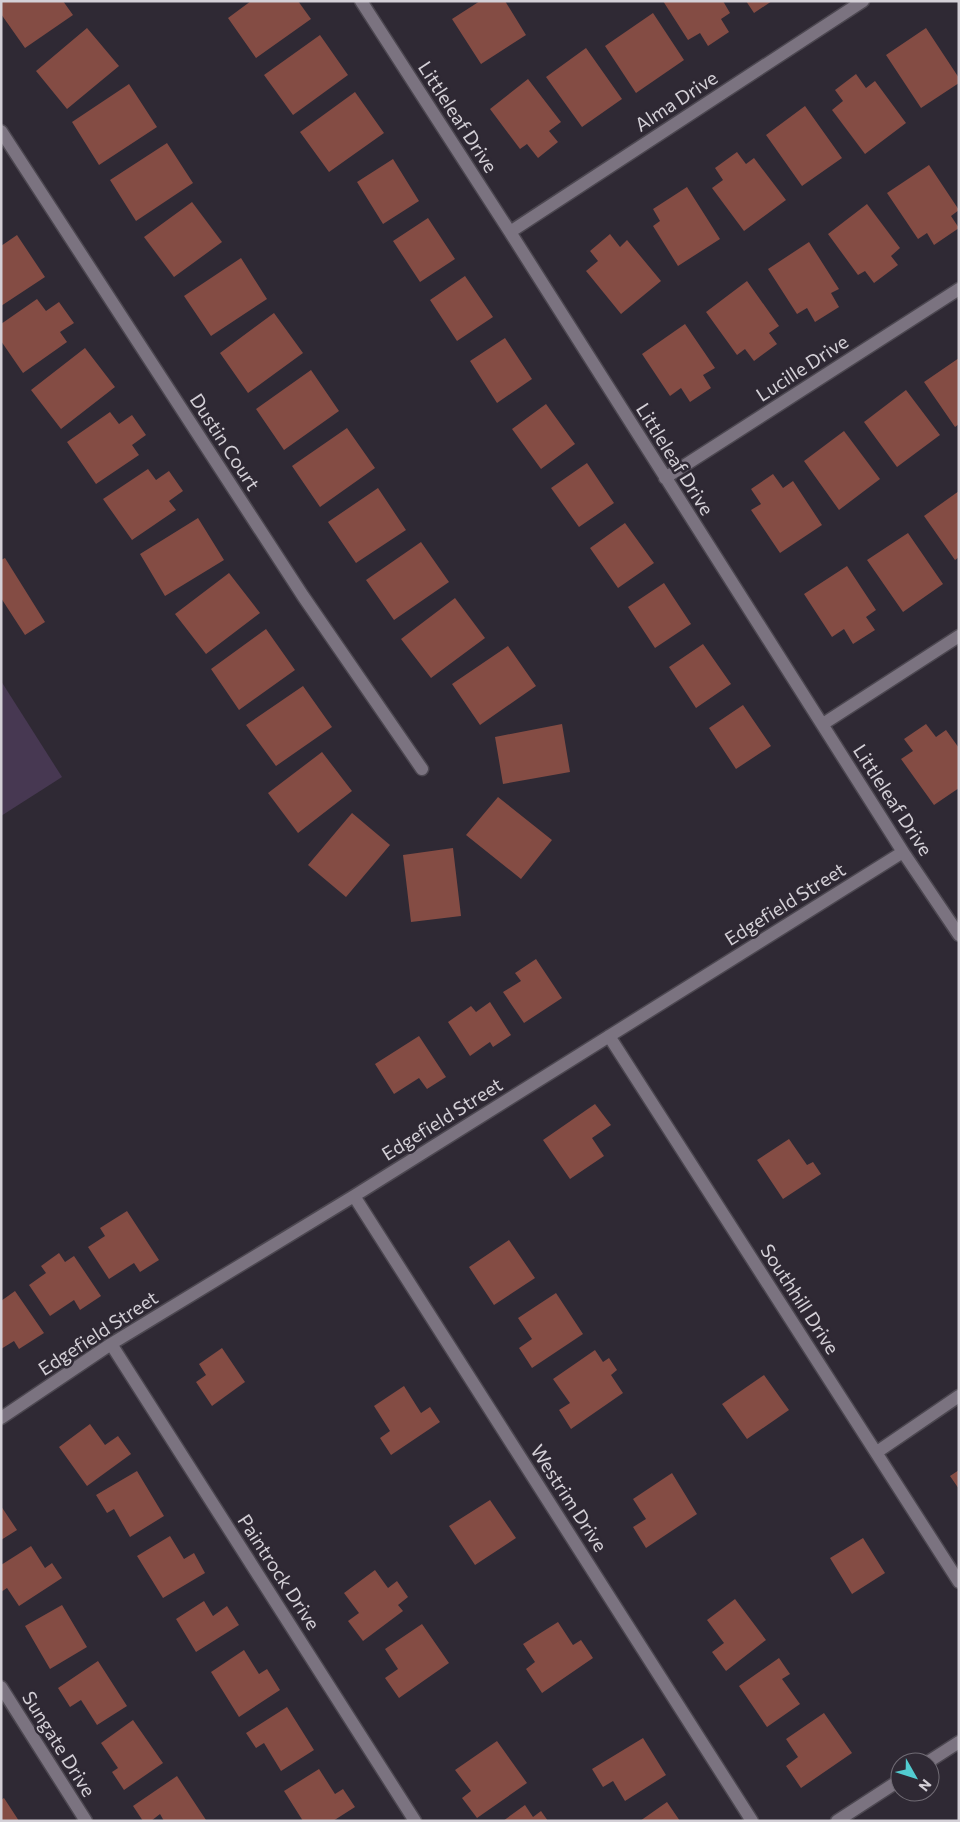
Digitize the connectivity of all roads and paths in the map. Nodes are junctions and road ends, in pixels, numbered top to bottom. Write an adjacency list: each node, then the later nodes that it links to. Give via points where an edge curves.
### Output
1 (361, 1): 4 (street, Littleleaf Drive)
2 (863, 1): 4 (street, Alma Drive)
3 (1, 131): 9 (street, Dustin Court, via 303,596)
4 (510, 232): 6 (street, Littleleaf Drive)
5 (959, 288): 6 (street, Lucille Drive)
6 (665, 478): 8 (street, Littleleaf Drive)
7 (959, 636): 8 (street)
8 (822, 724): 10 (street, Littleleaf Drive)
9 (422, 770)
10 (903, 852): 11 (street, Littleleaf Drive); 12 (street, Edgefield Street)
11 (959, 935)
12 (609, 1036): 13 (street, Edgefield Street); 17 (street, Southhill Drive)
13 (354, 1196): 14 (street, Edgefield Street); 25 (street, Westrim Drive)
14 (111, 1344): 16 (street, Edgefield Street); 24 (street, Paintrock Drive)
15 (959, 1396): 17 (street)
16 (1, 1418)
17 (877, 1452): 18 (street, Southhill Drive)
18 (959, 1582)
19 (1, 1687): 23 (street, Sungate Drive)
20 (959, 1742): 21 (street)
21 (940, 1754)
22 (890, 1787): 26 (street)
23 (86, 1821)
24 (416, 1821)
25 (752, 1821)
26 (837, 1821)

